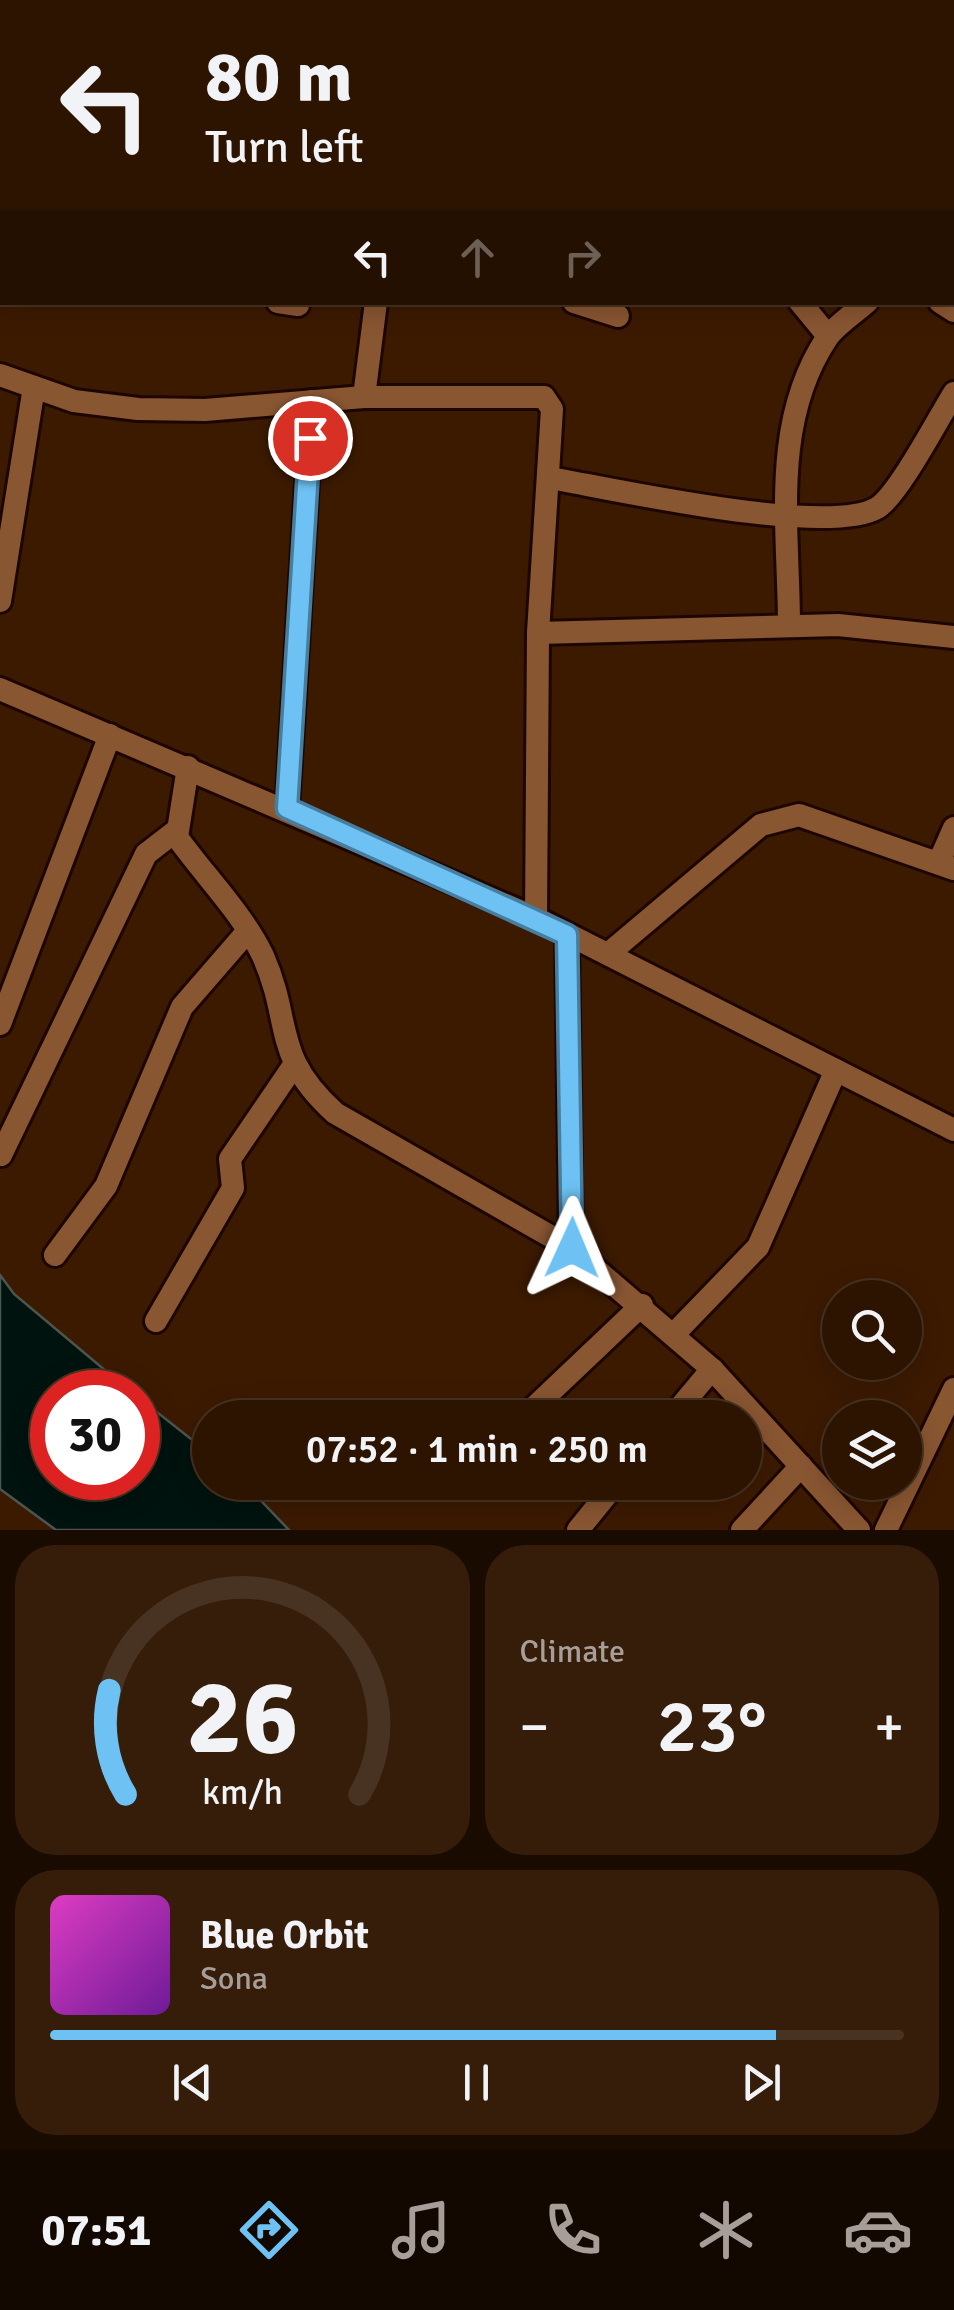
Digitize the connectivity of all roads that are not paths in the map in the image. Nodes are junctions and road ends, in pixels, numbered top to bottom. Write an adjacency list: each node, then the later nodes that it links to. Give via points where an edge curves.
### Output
1 (376, 305): 10 (street)
2 (583, 305): 5 (street)
3 (802, 305): 6 (street)
4 (864, 305): 6 (street)
5 (618, 316)
6 (828, 336): 13 (street, via 787,445)
7 (0, 374): 8 (street)
8 (34, 387): 11 (street, via 74,401 138,409); 14 (street)
9 (954, 393): 13 (street, via 879,507 849,517)
10 (364, 397): 11 (street); 12 (street, via 544,397 552,409)
11 (312, 401): 21 (street)
12 (550, 478): 13 (street, via 732,512); 16 (street)
13 (786, 513): 15 (street)
14 (0, 600)
15 (789, 626): 16 (street); 17 (street)
16 (538, 633): 25 (street)
17 (954, 637)
18 (0, 689): 19 (street)
19 (110, 735): 20 (street); 29 (street)
20 (188, 767): 21 (street); 23 (street)
21 (287, 808): 25 (street)
22 (954, 828): 24 (street)
23 (177, 830): 26 (street); 33 (street, via 146,854)
24 (947, 866): 28 (street, via 800,815 780,818 761,825)
25 (536, 918): 27 (street)
26 (247, 932): 30 (street, via 266,965); 35 (street, via 182,1006 106,1186)
27 (567, 935): 28 (street); 34 (street)
28 (608, 954): 31 (street)
29 (0, 1024)
30 (294, 1065): 34 (street, via 335,1113); 37 (street, via 230,1160 233,1188)
31 (836, 1070): 32 (street); 38 (street, via 758,1247)
32 (954, 1130)
33 (1, 1155)
34 (572, 1248): 36 (street)
35 (55, 1255)
36 (642, 1305): 38 (street); 41 (street)
37 (156, 1321)
38 (674, 1334): 39 (street)
39 (712, 1369): 42 (street); 43 (street)
40 (954, 1389): 48 (street)
41 (542, 1400)
42 (686, 1400)
43 (801, 1466): 46 (street); 47 (street)
44 (602, 1500): 45 (street)
45 (578, 1530)
46 (742, 1530)
47 (859, 1530)
48 (886, 1530)

